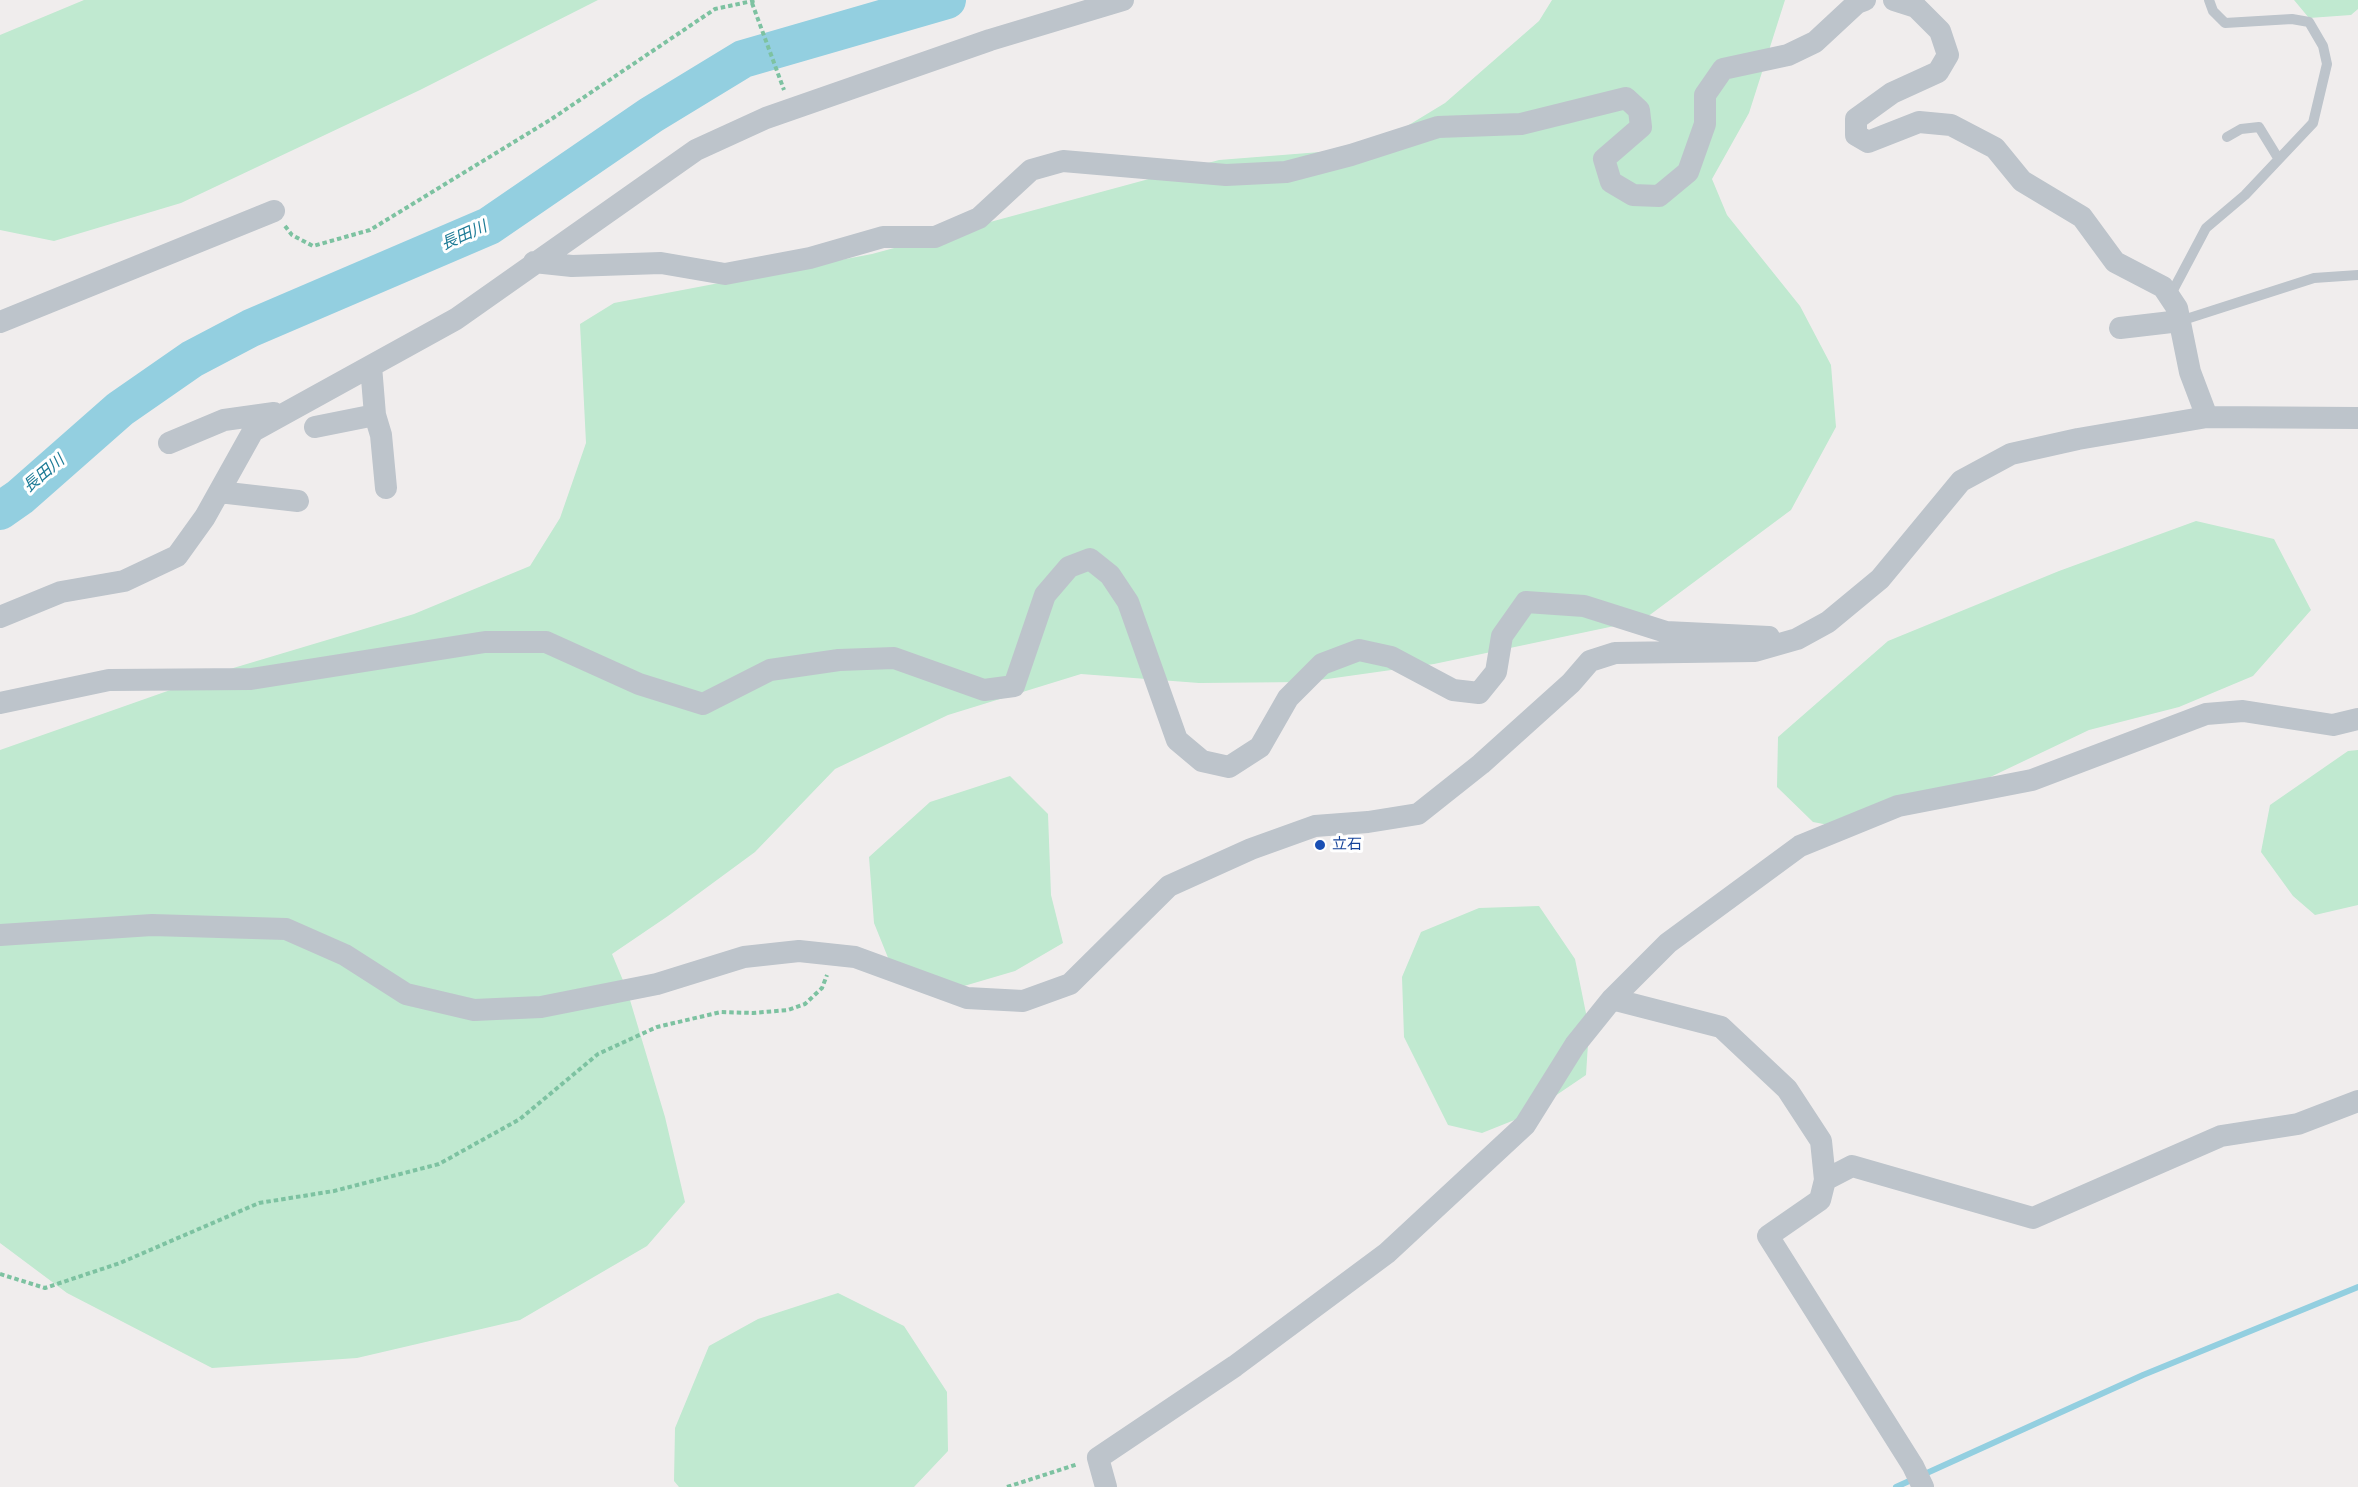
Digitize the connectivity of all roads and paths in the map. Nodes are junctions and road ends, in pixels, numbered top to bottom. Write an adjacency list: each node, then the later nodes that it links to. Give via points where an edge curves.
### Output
1 (757, 0): 6 (path)
2 (1123, 0): 11 (street, via 990,40 756,122 696,150)
3 (1865, 0): 11 (street, via 1815,42 1788,55 1723,69 1705,95 1705,124 1688,172 1659,196 1633,195 1611,182 1604,159 1641,128 1639,110 1626,98 1521,124 1438,127 1286,172 1226,175 1063,161 1031,170 979,218 935,237 883,237 810,258 725,274 661,262 572,266)
4 (1894, 0): 13 (street, via 1916,7 1940,32 1948,55 1938,72 1892,93 1856,118 1856,135 1868,142 1919,122 1951,125 1995,148 2022,181 2082,217 2115,262 2163,287)
5 (2209, 0): 9 (lane, via 2225,23 2292,18 2309,22 2323,46 2327,64 2313,123)
6 (752, 3): 7 (path); 10 (path, via 715,9 550,120 370,230 313,246 292,235)
7 (786, 97)
8 (2227, 137): 9 (lane, via 2241,129 2259,128)
9 (2278, 158): 13 (lane, via 2245,195 2206,228)
10 (274, 211): 15 (street)
11 (534, 262): 17 (street, via 456,319)
12 (2358, 275): 14 (lane, via 2314,278)
13 (2169, 296): 14 (street)
14 (2180, 321): 16 (street); 20 (street, via 2190,372)
15 (0, 322)
16 (2120, 328)
17 (371, 366): 18 (street); 19 (street)
18 (288, 412): 23 (street, via 224,420); 25 (street, via 253,431)
19 (375, 415): 22 (street); 24 (street)
20 (2207, 417): 21 (street); 28 (street, via 2078,438 2001,459 1961,481 1880,579 1828,622)
21 (2358, 418)
22 (315, 427)
23 (169, 443)
24 (386, 488)
25 (219, 492): 26 (street); 27 (street, via 177,556 124,581 61,592)
26 (298, 501)
27 (0, 617)
28 (1797, 639): 29 (street, via 1666,632 1584,606 1526,602 1502,636 1496,672 1479,693 1453,690 1391,657 1359,650 1322,664 1288,698 1260,747 1229,767 1202,761 1177,740 1128,602 1110,575 1090,559 1069,567 1046,595 1014,686 994,689 984,690 894,658 839,660 770,670 703,704 639,684 546,642 484,642 251,679 109,680); 32 (street, via 1755,651 1615,653 1590,661 1481,764 1418,814 1315,826 1251,849 1169,886 1070,984 1023,1001 967,998 855,957)
29 (0, 703)
30 (2358, 719): 33 (street, via 2333,724 2243,711 2206,714 2032,780 1898,806 1800,846 1668,943)
31 (0, 935): 32 (street, via 152,925 286,929 345,955 406,994 474,1010 541,1007 657,984 744,957 799,951)
32 (836, 955): 36 (path, via 822,988 805,1004 776,1011 722,1012 657,1027 598,1054 520,1119 439,1164 334,1191 259,1203 120,1263 45,1288)
33 (1612, 999): 35 (street, via 1721,1027 1787,1089 1821,1141); 37 (street, via 1575,1045 1524,1125 1387,1253 1235,1365)
34 (2358, 1101): 35 (street, via 2298,1124 2221,1136 2032,1218 1852,1166)
35 (1825, 1180): 40 (street, via 1820,1200 1768,1236)
36 (0, 1274)
37 (1098, 1458): 38 (path); 39 (street)
38 (1007, 1487)
39 (1106, 1487)
40 (1923, 1487)

